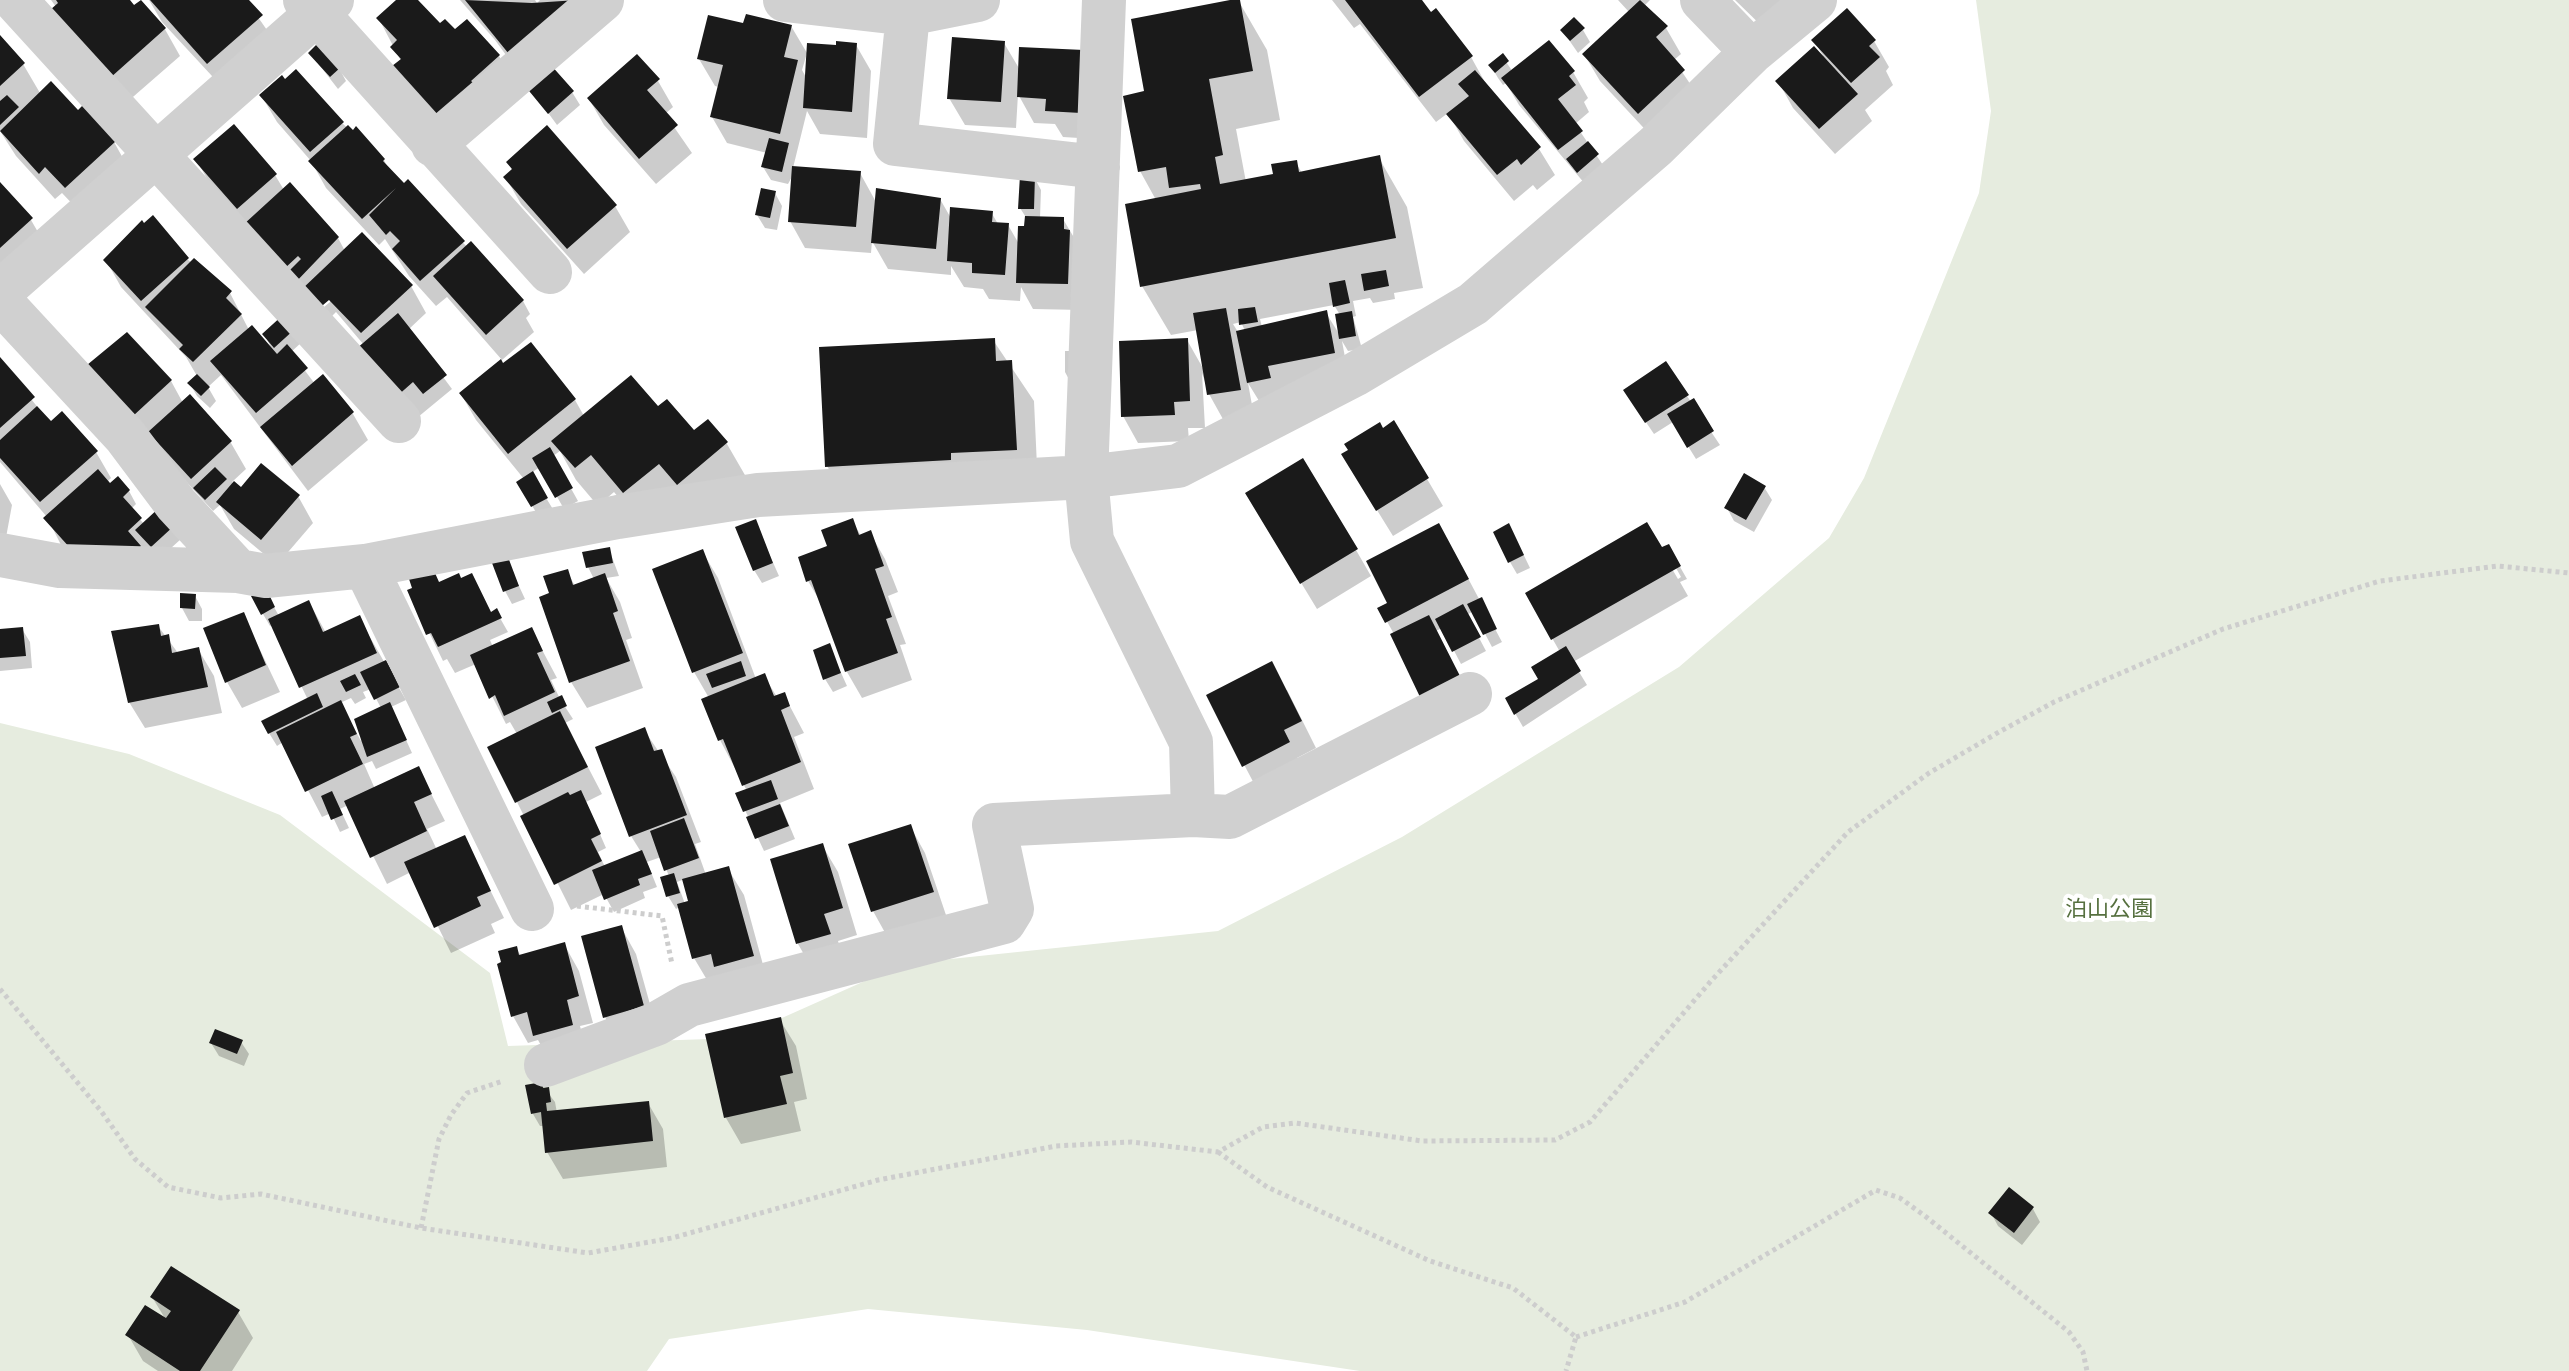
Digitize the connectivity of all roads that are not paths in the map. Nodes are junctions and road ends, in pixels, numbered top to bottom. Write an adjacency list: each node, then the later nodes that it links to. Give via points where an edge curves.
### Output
1 (15, 0): 12 (street)
2 (602, 0): 11 (street)
3 (785, 0): 9 (street)
4 (978, 0): 9 (street)
5 (1104, 0): 13 (street)
6 (1702, 0): 10 (street)
7 (1815, 0): 10 (street)
8 (318, 5): 11 (street); 12 (street)
9 (908, 14): 13 (street, via 895,144)
10 (1752, 52): 18 (street, via 1656,146 1473,304 1354,375 1178,466)
11 (433, 145): 14 (street)
12 (155, 154): 15 (street); 17 (street)
13 (1098, 167): 18 (street)
14 (550, 272)
15 (0, 292)
16 (0, 301): 21 (street, via 125,436 176,504)
17 (399, 421)
18 (1086, 477): 20 (street, via 758,495); 23 (street, via 1092,541 1191,742)
19 (0, 555): 21 (street, via 60,566)
20 (365, 566): 21 (street, via 266,576); 24 (street)
21 (238, 571)
22 (1470, 694): 23 (street, via 1230,817)
23 (1193, 815): 25 (street, via 994,825 1012,909 1004,922 689,1005 656,1024)
24 (532, 909)
25 (546, 1065)

